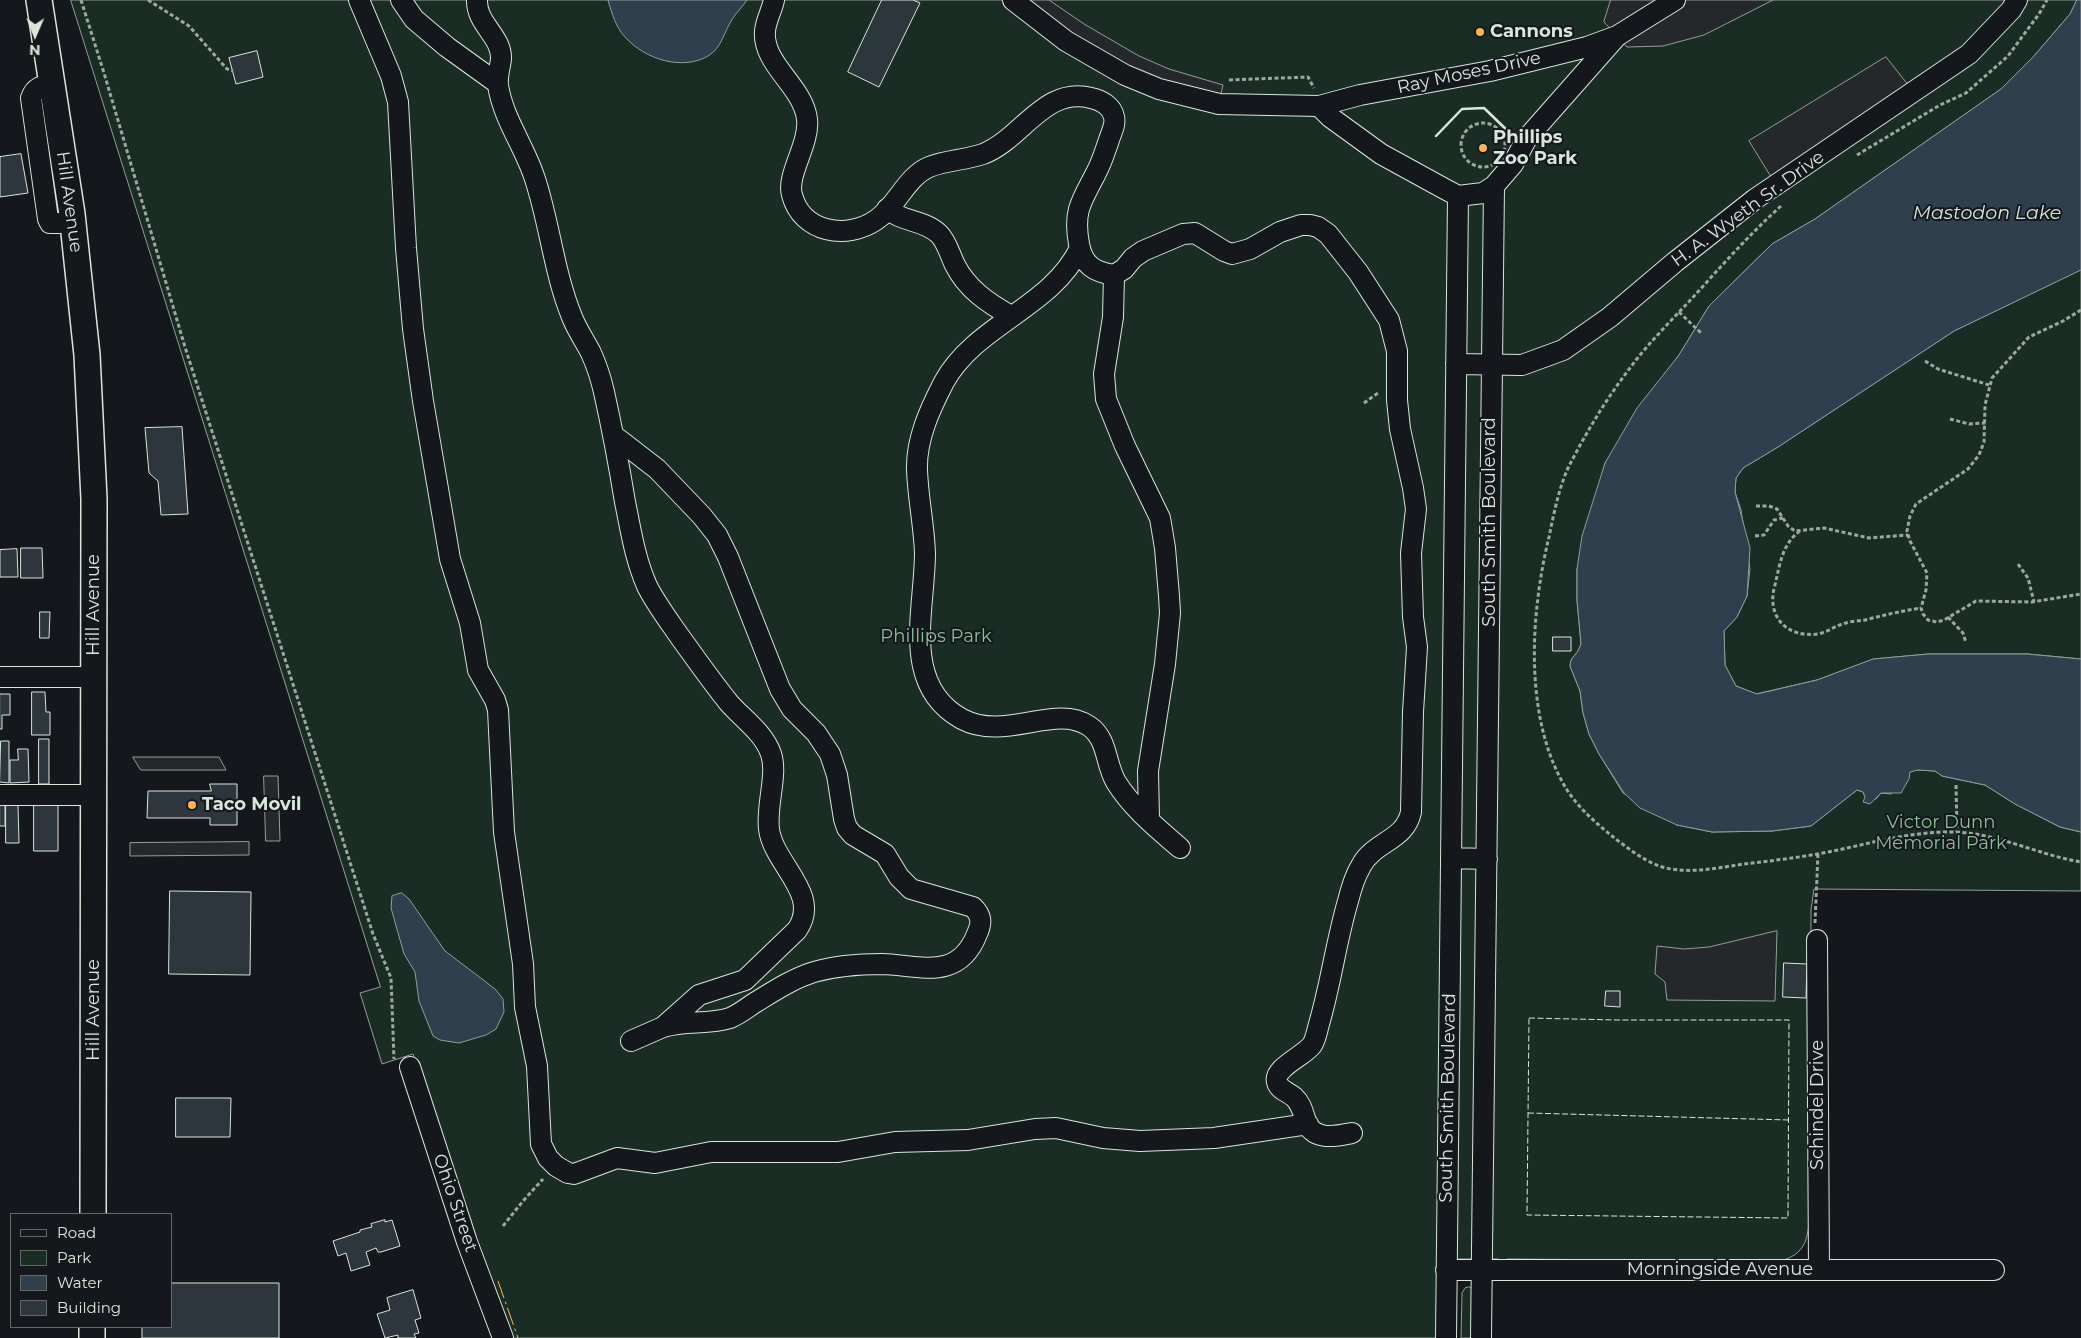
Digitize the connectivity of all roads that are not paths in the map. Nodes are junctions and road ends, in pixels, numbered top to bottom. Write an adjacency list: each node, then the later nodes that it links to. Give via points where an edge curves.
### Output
1 (39, 0): 22 (main road, Hill Avenue, via 73,223 86,355 94,499)
2 (360, 0): 33 (street, via 391,76 398,102 406,248 420,384 450,558 470,623 478,670 498,710 504,832 523,964 525,1007 537,1066 540,1137 544,1151 556,1166 574,1174 617,1158 655,1163 711,1152 838,1152 895,1142 968,1140 1046,1128 1140,1142 1214,1138)
3 (401, 0): 10 (street, via 414,19)
4 (477, 0): 10 (street, via 479,17 501,53)
5 (774, 0): 14 (street, via 765,29 768,46 774,60 799,94 807,119 805,143 793,176 791,194 802,216 814,226 826,230 856,228 876,220)
6 (1013, 0): 11 (street, Ray Moses Drive, via 1066,41 1125,75 1160,89 1219,104)
7 (1675, 0): 9 (street)
8 (2017, 0): 19 (street, H. A. Wyeth Sr. Drive, via 1968,54 1755,199 1610,317 1563,350 1522,365)
9 (1617, 36): 11 (street, Ray Moses Drive, via 1587,47 1490,71 1360,95); 12 (street, via 1527,138 1513,164)
10 (498, 83): 20 (street, via 506,115 535,179 572,317 599,373)
11 (1316, 97): 13 (street, via 1330,117 1382,154)
12 (1494, 186): 13 (street, via 1483,193); 19 (street, South Smith Boulevard)
13 (1458, 196): 18 (street, South Smith Boulevard)
14 (887, 209): 15 (street, via 910,181 929,167 970,158 995,148 1056,100 1068,96 1092,98 1111,108 1114,127 1079,210); 17 (street, via 895,216 938,233 968,285)
15 (1080, 248): 16 (street, via 1089,266); 17 (street, via 1056,282)
16 (1114, 275): 25 (street, via 1113,317 1104,374 1106,399 1132,463 1160,518 1169,596 1166,664 1148,771); 33 (street, via 1143,251 1183,234 1195,233 1232,254 1250,249 1280,232 1310,224 1328,234 1358,272 1390,320 1394,336 1400,429 1416,509 1410,553 1412,617 1417,647 1411,812 1403,830 1377,847 1360,866 1343,919 1313,1044 1277,1076 1280,1088 1299,1103)
17 (1011, 316): 25 (street, via 963,356 952,370 923,428 917,467 925,554 919,627 922,661 936,694 952,712 964,719 990,727 1066,719 1084,723 1102,740 1115,780)
18 (1456, 364): 19 (street, H. A. Wyeth Sr. Drive); 27 (street, South Smith Boulevard)
19 (1491, 366): 28 (street, South Smith Boulevard)
20 (613, 434): 30 (street, via 637,560 649,590 717,687 769,748 773,766 768,822 770,836 774,850 802,894 805,912 797,930 745,980 699,995); 30 (street, via 657,469 702,516 722,544 780,689 792,709 816,733 830,754 847,828 859,840 885,854 911,889 973,907 978,911 981,923 970,948 942,967 922,969 883,964 827,969 798,979 732,1017)
21 (0, 677): 22 (street)
22 (94, 677): 24 (main road, Hill Avenue)
23 (0, 795): 24 (street)
24 (94, 795): 35 (main road, Hill Avenue)
25 (1149, 820): 26 (street)
26 (1180, 848)
27 (1451, 858): 28 (street); 36 (street, South Smith Boulevard)
28 (1487, 858): 37 (street, South Smith Boulevard)
29 (1815, 936): 38 (street, Schindel Drive)
30 (662, 1026): 31 (street)
31 (630, 1040)
32 (402, 1063): 40 (street, Ohio Street)
33 (1308, 1124): 34 (street, via 1323,1136)
34 (1352, 1133)
35 (93, 1213)
36 (1446, 1270): 37 (street, Morningside Avenue); 41 (street, South Smith Boulevard)
37 (1482, 1270): 38 (street, Morningside Avenue); 42 (street, South Smith Boulevard)
38 (1819, 1270): 39 (street, Morningside Avenue)
39 (1994, 1270)
40 (503, 1338)
41 (1446, 1338)
42 (1481, 1338)

